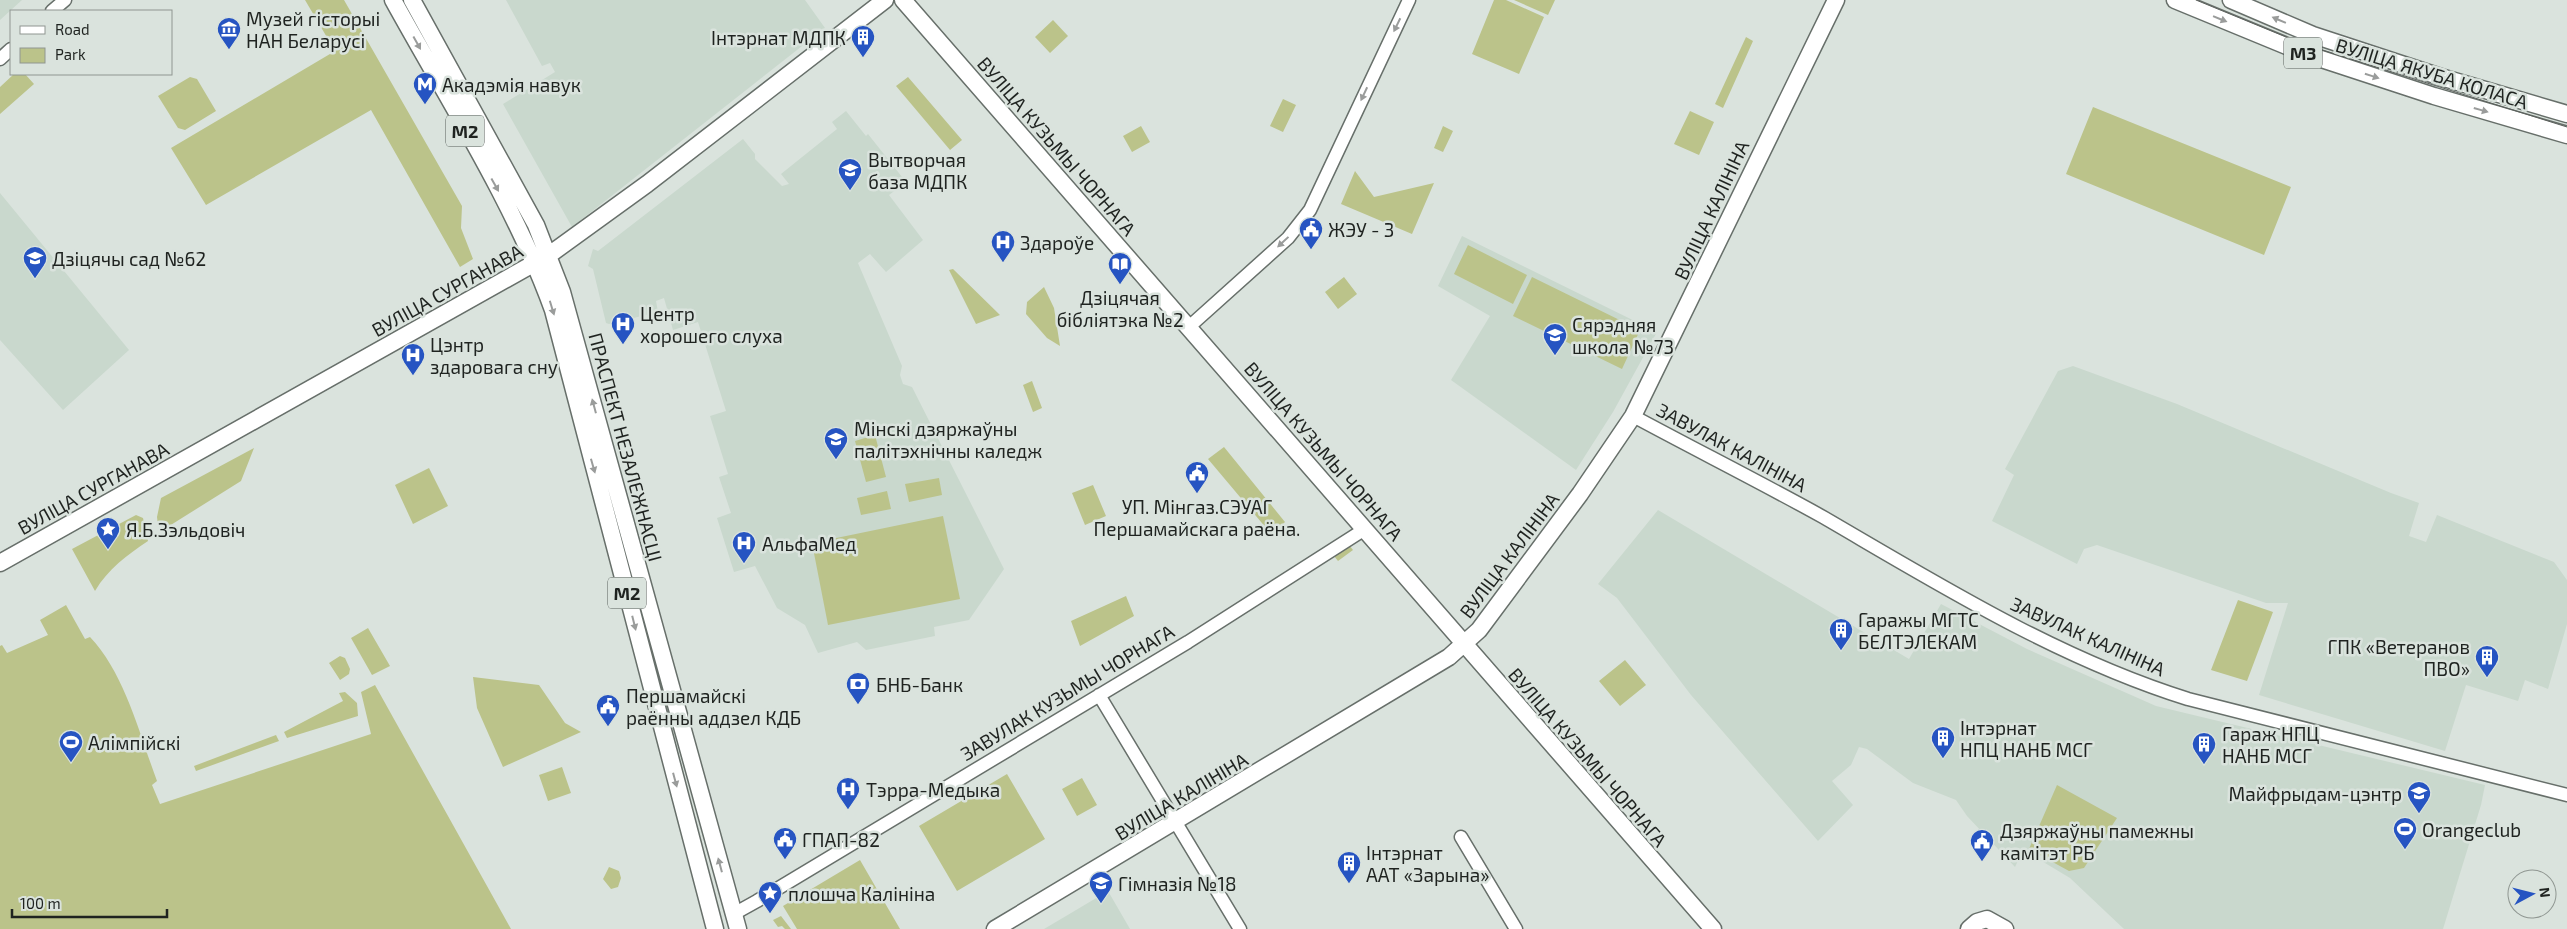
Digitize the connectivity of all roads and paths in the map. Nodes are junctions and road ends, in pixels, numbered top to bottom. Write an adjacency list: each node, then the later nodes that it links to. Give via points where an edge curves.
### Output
1 (65, 0): 10 (street)
2 (393, 0): 15 (main road, ПРАСПЕКТ НЕЗАЛЕЖНАСЦІ / М2, one-way to 15)
3 (412, 0): 15 (main road, ПРАСПЕКТ НЕЗАЛЕЖНАСЦІ / М2, via 536,225)
4 (903, 0): 16 (main road, ВУЛІЦА КУЗЬМЫ ЧОРНАГА)
5 (1409, 0): 16 (street, one-way to 16, via 1310,210 1288,238)
6 (1836, 0): 17 (main road, ВУЛІЦА КАЛІНІНА)
7 (2175, 0): 14 (main road, ВУЛІЦА ЯКУБА КОЛАСА / М3, one-way to 14, via 2306,54)
8 (2231, 0): 13 (main road, ВУЛІЦА ЯКУБА КОЛАСА / М3, one-way to 8, via 2313,35)
9 (883, 1): 15 (main road, ВУЛІЦА СУРГАНАВА, via 647,184)
10 (53, 10)
11 (10, 50): 12 (street)
12 (0, 59)
13 (2567, 114)
14 (2567, 135)
15 (543, 259): 19 (main road, ВУЛІЦА СУРГАНАВА); 25 (main road, ПРАСПЕКТ НЕЗАЛЕЖНАСЦІ / М2, one-way to 15, via 566,304); 26 (main road, ПРАСПЕКТ НЕЗАЛЕЖНАСЦІ / М2, one-way to 26, via 553,310)
16 (1190, 326): 18 (main road, ВУЛІЦА КУЗЬМЫ ЧОРНАГА)
17 (1632, 416): 20 (main road, ВУЛІЦА КАЛІНІНА, via 1580,494); 22 (street, ЗАВУЛАК КАЛІНІНА, via 1800,504 1942,587 2040,638 2131,679 2188,699)
18 (1365, 529): 20 (main road, ВУЛІЦА КУЗЬМЫ ЧОРНАГА); 21 (street, ЗАВУЛАК КУЗЬМЫ ЧОРНАГА, via 1288,580)
19 (0, 563)
20 (1464, 646): 23 (main road, ВУЛІЦА КАЛІНІНА); 31 (main road, ВУЛІЦА КУЗЬМЫ ЧОРНАГА)
21 (1099, 695): 23 (street); 25 (street, ЗАВУЛАК КУЗЬМЫ ЧОРНАГА, via 757,901)
22 (2567, 794)
23 (1176, 822): 28 (main road, ВУЛІЦА КАЛІНІНА); 29 (street)
24 (1460, 837): 30 (street)
25 (733, 912): 27 (main road, ПРАСПЕКТ НЕЗАЛЕЖНАСЦІ / М2)
26 (715, 929)
27 (738, 929)
28 (995, 929)
29 (1240, 929)
30 (1516, 929)
31 (1713, 929)
32 (1969, 929): 33 (main road, via 1987,919)
33 (2005, 929)

